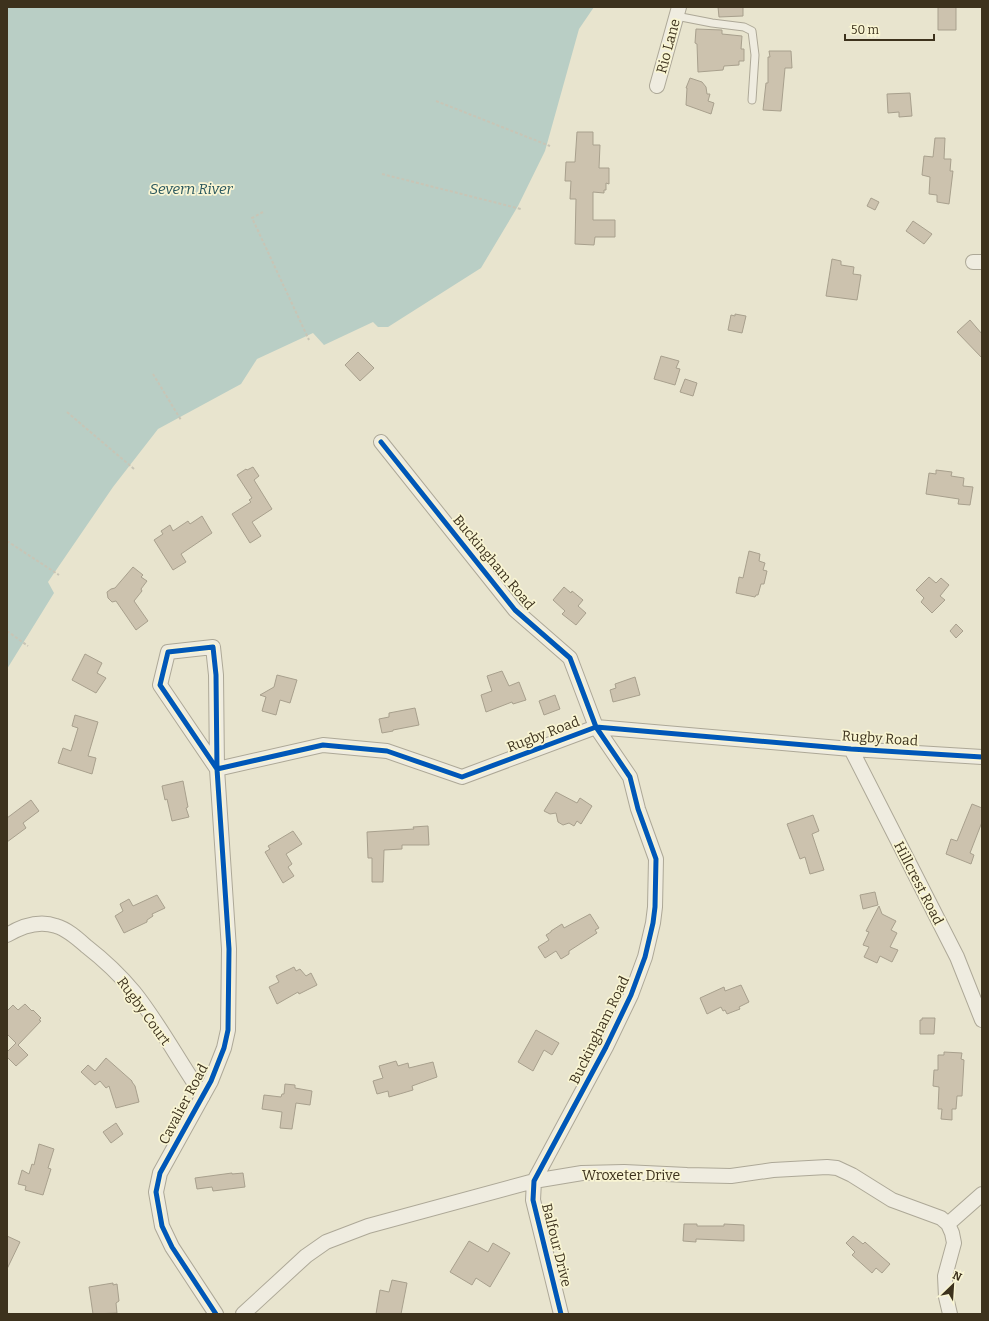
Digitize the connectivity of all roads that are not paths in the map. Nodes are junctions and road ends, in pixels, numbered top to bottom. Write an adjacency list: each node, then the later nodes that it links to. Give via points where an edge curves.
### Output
1 (678, 12): 2 (street, Rio Lane); 3 (lane, via 712,23 744,27 752,32 755,55)
2 (657, 86)
3 (752, 100)
4 (381, 442): 5 (street, Buckingham Road, via 515,610 570,658)
5 (596, 726): 6 (street, Rugby Road); 9 (street, Rugby Road, via 462,777 387,751 322,745); 13 (street, Buckingham Road, via 630,777 638,809 656,859 655,907 649,940 631,996)
6 (851, 748): 8 (street, Rugby Road); 11 (street, Hillcrest Road, via 957,957)
7 (212, 754): 7 (street, via 160,686 168,652 213,647 216,675); 9 (street)
8 (982, 756)
9 (217, 769): 12 (street, Cavalier Road, via 230,949 228,1030 224,1048)
10 (7, 934): 12 (street, Rugby Court, via 38,923 56,926 74,935 113,968 134,993)
11 (982, 1020)
12 (203, 1096): 16 (street, Cavalier Road, via 160,1174 156,1192 162,1226 172,1247)
13 (534, 1181): 15 (street, Wroxeter Drive, via 582,1173 731,1176 773,1170 837,1168 892,1200 941,1218); 17 (street, Wroxeter Drive, via 368,1226 326,1242 306,1256); 18 (street, Balfour Drive, via 533,1200)
14 (982, 1194): 15 (street)
15 (948, 1224): 19 (street, via 954,1243 945,1276)
16 (216, 1314)
17 (243, 1314)
18 (561, 1314)
19 (950, 1314)

